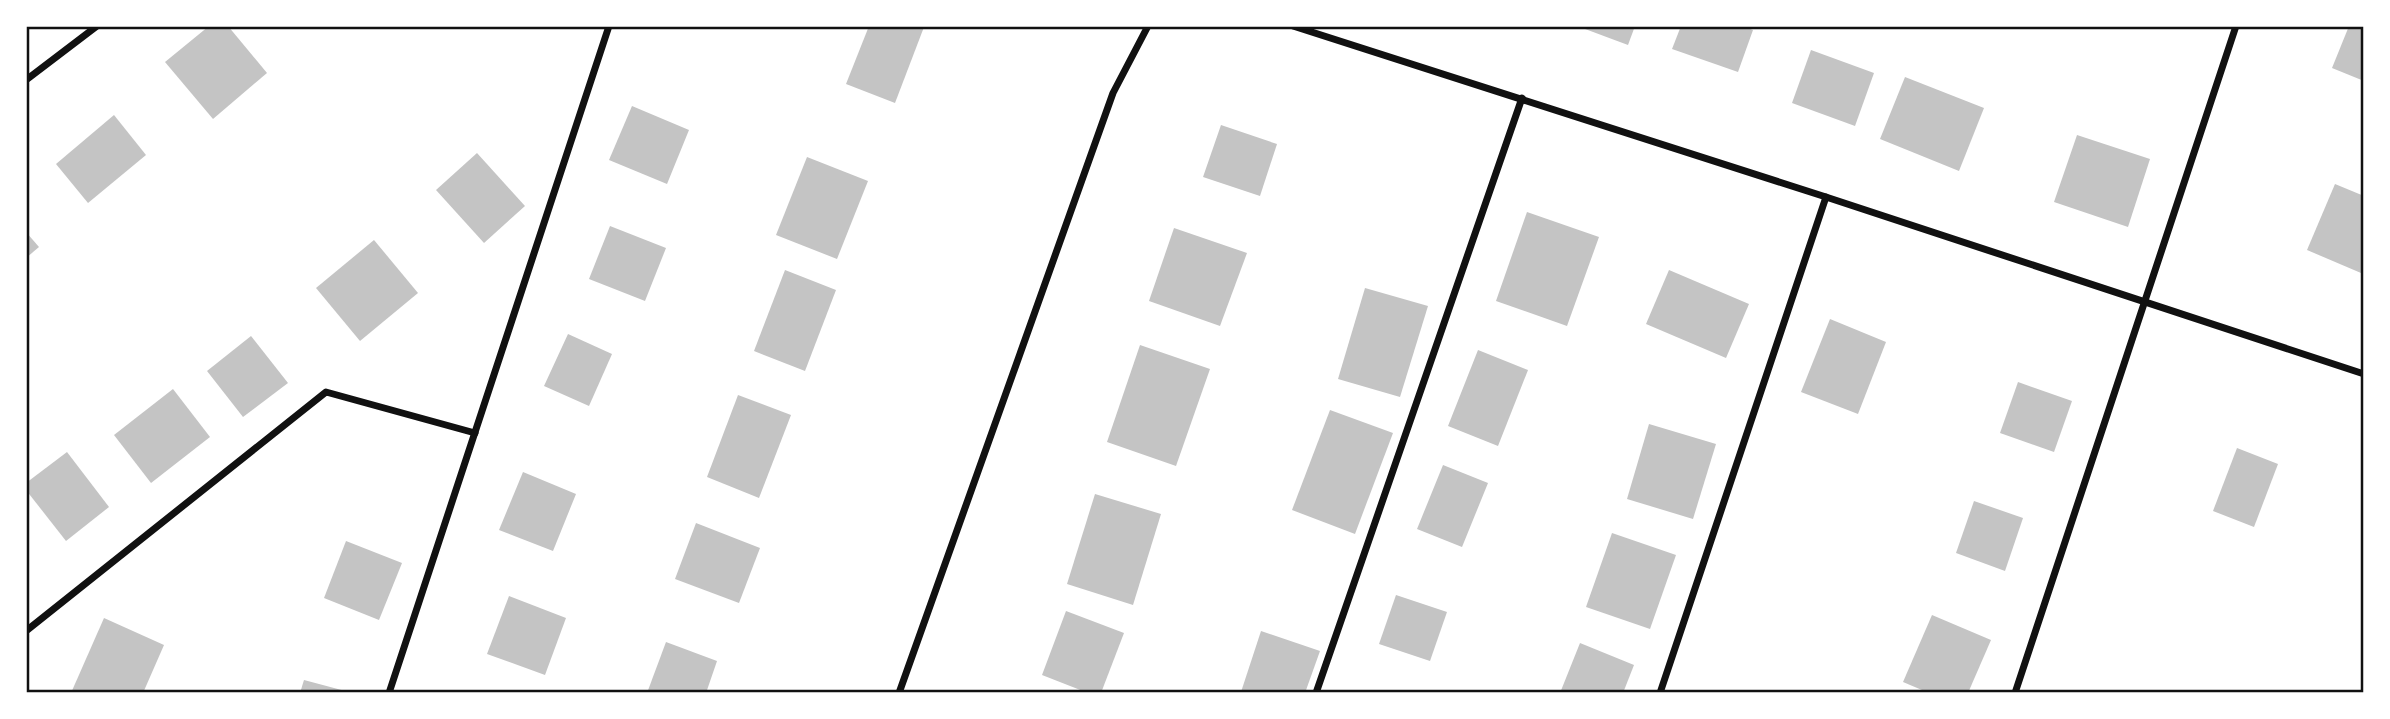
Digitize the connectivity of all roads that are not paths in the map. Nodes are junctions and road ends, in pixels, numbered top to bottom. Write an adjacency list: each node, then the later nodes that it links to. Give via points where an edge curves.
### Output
1 (97, 26): 6 (street)
2 (609, 26): 11 (street)
3 (1147, 26): 14 (street, via 1113,93)
4 (1293, 26): 7 (street)
5 (2236, 26): 9 (street)
6 (26, 80)
7 (1522, 98): 8 (street); 15 (street)
8 (1826, 197): 9 (street); 16 (street)
9 (2145, 301): 10 (street); 17 (street)
10 (2364, 374)
11 (475, 433): 12 (street, via 326,392); 13 (street)
12 (26, 631)
13 (389, 693)
14 (899, 693)
15 (1316, 693)
16 (1660, 693)
17 (2015, 693)

